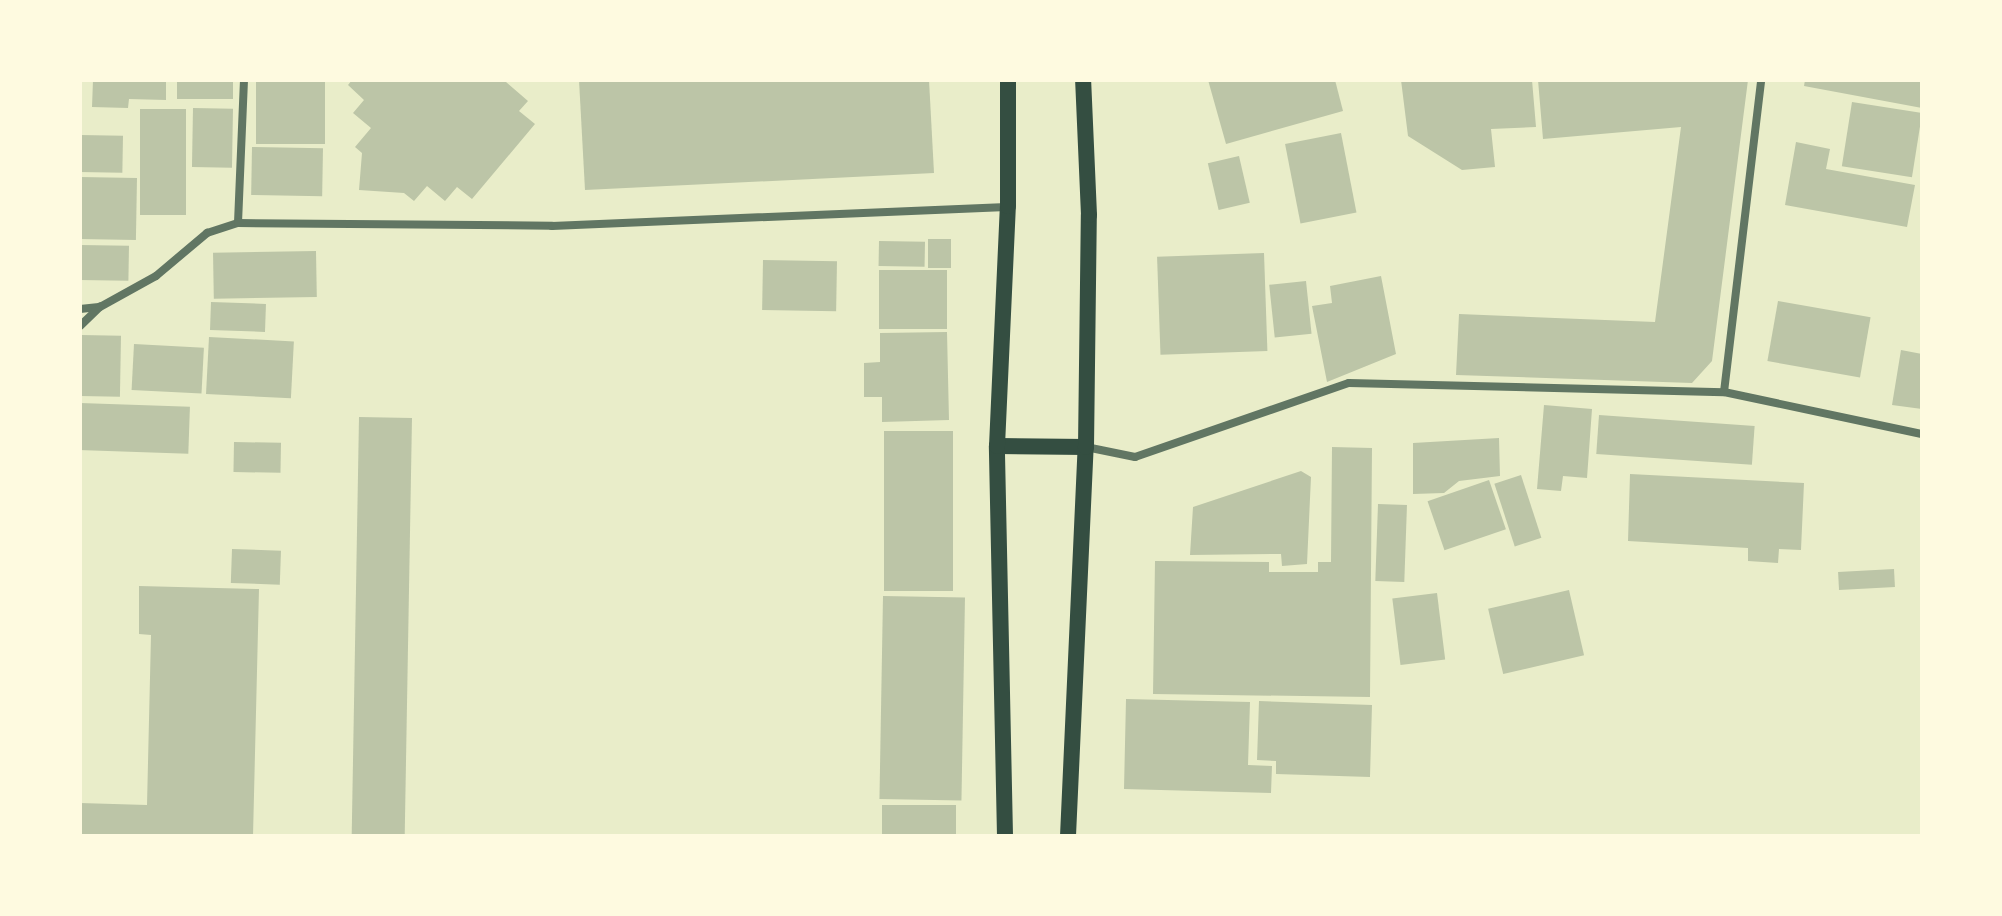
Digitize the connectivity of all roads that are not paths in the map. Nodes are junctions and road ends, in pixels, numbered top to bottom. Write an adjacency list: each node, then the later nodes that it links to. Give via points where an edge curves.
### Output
1 (244, 80): 6 (street)
2 (1008, 80): 5 (main road)
3 (1083, 80): 13 (main road, via 1089,215)
4 (1761, 80): 10 (street)
5 (1008, 206): 6 (street, via 552,226); 12 (main road)
6 (238, 223): 7 (street, via 207,233 156,276)
7 (100, 307): 8 (street); 9 (street)
8 (80, 309)
9 (80, 326)
10 (1724, 392): 11 (street); 13 (street, via 1349,383 1135,457)
11 (1922, 434)
12 (997, 446): 13 (main road); 14 (main road)
13 (1086, 447): 15 (main road)
14 (1005, 836)
15 (1068, 836)

